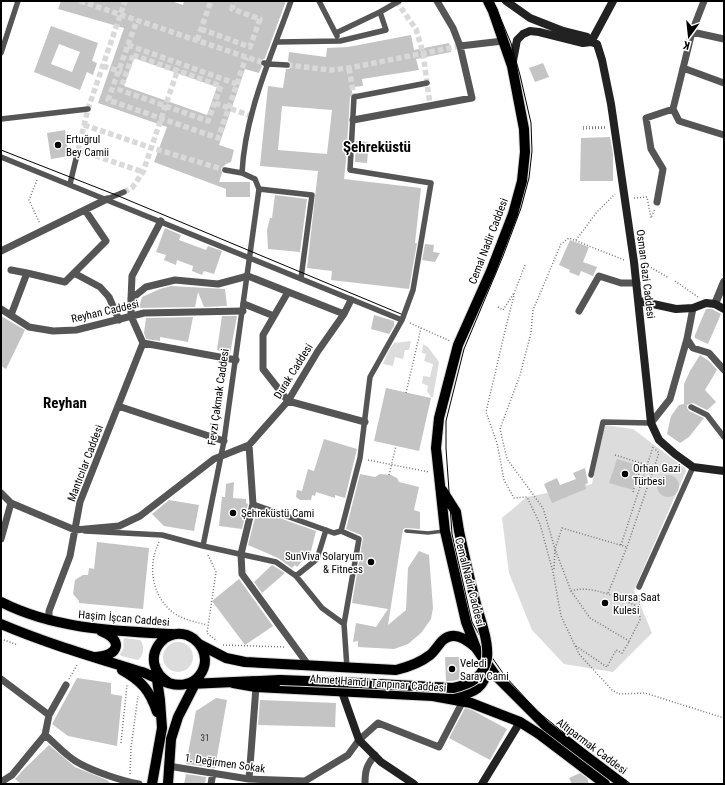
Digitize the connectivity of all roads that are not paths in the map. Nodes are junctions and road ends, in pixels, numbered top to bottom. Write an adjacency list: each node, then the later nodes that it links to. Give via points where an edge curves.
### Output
1 (18, 1): 19 (street)
2 (291, 1): 16 (street)
3 (318, 1): 12 (street)
4 (399, 1): 10 (street)
5 (437, 1): 18 (street)
6 (488, 1): 15 (main road, Cemal Nadir Caddesi)
7 (506, 1): 17 (main road, via 530,18 587,37)
8 (613, 1): 17 (main road)
9 (704, 1): 11 (street)
10 (380, 12): 12 (street); 14 (street, via 386,30)
11 (692, 32): 13 (street); 23 (street)
12 (336, 33): 14 (street)
13 (724, 39)
14 (340, 41): 16 (street)
15 (504, 41): 18 (street); 22 (main road, Cemal Nadir Caddesi)
16 (276, 42): 20 (street)
17 (591, 42): 22 (main road, via 530,31 522,34 517,40); 50 (main road, Osman Gazi Caddesi, via 597,44 611,104)
18 (460, 46): 29 (street, via 472,98)
19 (1, 53)
20 (266, 64): 21 (street); 34 (street, via 243,153)
21 (287, 65)
22 (512, 66): 83 (main road, Cemal Nadir Caddesi, via 524,129 522,181 501,247 458,345 439,418 436,448)
23 (683, 68): 25 (street); 27 (street)
24 (427, 83): 29 (street, via 354,97)
25 (724, 83)
26 (88, 109): 28 (street)
27 (673, 109): 30 (street, via 680,121); 39 (street, via 646,118 651,149 663,169)
28 (1, 119)
29 (353, 120): 66 (street, via 350,170 431,184 413,290)
30 (724, 135)
31 (1, 157): 35 (street)
32 (76, 159): 35 (street)
33 (225, 170): 34 (street)
34 (242, 173): 36 (street, via 255,179)
35 (70, 184): 38 (street)
36 (259, 189): 43 (street, Fevzi Çakmak Caddesi); 48 (street, via 312,195)
37 (124, 192): 38 (street)
38 (107, 199): 40 (street); 41 (street)
39 (657, 202)
40 (85, 210): 42 (street); 46 (street, via 106,241)
41 (161, 222): 43 (street); 52 (street, via 132,276)
42 (1, 251)
43 (251, 255): 47 (street, Fevzi Çakmak Caddesi); 48 (street)
44 (11, 270): 45 (street)
45 (27, 273): 46 (street, via 65,282); 62 (street)
46 (74, 273): 65 (street, via 100,287 109,297)
47 (248, 276): 51 (street); 52 (street, via 218,284 175,280 146,287); 56 (street, Fevzi Çakmak Caddesi)
48 (301, 278): 53 (street)
49 (724, 282): 55 (street)
50 (637, 283): 54 (main road, Osman Gazi Caddesi); 60 (street, via 621,283 599,276)
51 (288, 292): 61 (street); 64 (street)
52 (131, 299): 63 (street)
53 (351, 300): 61 (street, Durak Caddesi); 66 (street)
54 (639, 301): 57 (main road, via 676,309); 75 (main road, Osman Gazi Caddesi)
55 (710, 303): 57 (main road); 59 (main road)
56 (243, 307): 63 (street, Reyhan Caddesi); 64 (street); 69 (street, Fevzi Çakmak Caddesi)
57 (693, 308): 67 (street)
58 (1, 309): 62 (street, Reyhan Caddesi)
59 (724, 309)
60 (579, 311)
61 (344, 314): 71 (street, Durak Caddesi)
62 (11, 315): 65 (street, Reyhan Caddesi, via 29,327 53,331 76,330)
63 (131, 316): 65 (street, Reyhan Caddesi); 68 (street)
64 (274, 316): 71 (street, via 263,335 263,369)
65 (118, 320)
66 (402, 320): 74 (street, via 370,377)
67 (687, 340): 70 (street, via 693,348 709,353); 75 (street, via 670,399)
68 (143, 343): 69 (street); 72 (street, Mantıcılar Caddesi)
69 (236, 360): 77 (street, Fevzi Çakmak Caddesi)
70 (724, 370)
71 (288, 401): 74 (street); 78 (street, Durak Caddesi)
72 (118, 406): 77 (street); 87 (street, Mantıcılar Caddesi, via 80,502)
73 (691, 407): 76 (street, via 707,415)
74 (365, 422): 90 (street, via 360,458)
75 (651, 423): 80 (main road, Osman Gazi Caddesi, via 659,440); 82 (street, via 604,422)
76 (724, 437)
77 (224, 441): 79 (street, Fevzi Çakmak Caddesi)
78 (249, 445): 79 (street, Durak Caddesi); 86 (street)
79 (222, 455): 87 (street, Durak Caddesi, via 140,516 119,526); 93 (street, Fevzi Çakmak Caddesi)
80 (693, 467): 81 (main road, Osman Gazi Caddesi); 96 (street)
81 (724, 471)
82 (591, 474)
83 (441, 488): 89 (main road, Cemal Nadir Caddesi); 113 (main road, Cemal Nadir Caddesi, bridge, via 456,512 485,638 487,657 476,679 453,688)
84 (1, 494): 85 (street)
85 (11, 503): 87 (street); 92 (street)
86 (253, 504): 88 (street); 94 (street)
87 (75, 530): 93 (street, via 162,535); 98 (street, Mantıcılar Caddesi, via 70,556 49,611)
88 (326, 530): 90 (street, via 334,533); 95 (street, via 317,559)
89 (445, 530): 91 (lane, via 428,533); 104 (main road, Cemal Nadir Caddesi, via 466,622)
90 (340, 531): 100 (street, via 359,539)
91 (406, 531)
92 (1, 539)
93 (204, 546): 94 (street)
94 (241, 554): 95 (street, via 276,562); 109 (street, via 242,574)
95 (296, 576): 100 (street, via 322,608)
96 (639, 587)
97 (1, 602): 98 (main road, Haşim İşcan Caddesi)
98 (49, 621): 101 (main road, Haşim İşcan Caddesi)
99 (1, 624): 105 (main road)
100 (344, 624): 110 (street)
101 (96, 629): 102 (main road, Haşim İşcan Caddesi); 105 (main road, via 109,634 116,645 110,655)
102 (177, 634): 103 (main road, via 193,638); 107 (main road, via 168,636 156,648)
103 (199, 644): 109 (main road, Ahmet Hamdi Tanpınar Caddesi, via 226,658 245,662); 114 (main road, via 205,659 204,668)
104 (476, 648): 108 (main road, Cemal Nadir Caddesi); 110 (main road, Ahmet Hamdi Tanpınar Caddesi, via 465,638 453,635 443,639 431,654 413,665 396,670)
105 (94, 658): 106 (main road)
106 (109, 662): 111 (main road); 125 (main road, via 133,676 148,690)
107 (154, 664): 111 (main road); 115 (main road, via 162,679)
108 (488, 665): 120 (main road, via 485,680 472,691 464,695); 124 (main road, Cemal Nadir Caddesi)
109 (309, 666): 110 (main road, Ahmet Hamdi Tanpınar Caddesi)
110 (347, 668)
111 (156, 678): 115 (main road); 125 (main road)
112 (1, 679): 122 (street)
113 (280, 680): 116 (main road, Ahmet Hamdi Tanpınar Caddesi)
114 (194, 681): 115 (main road, via 177,685); 116 (main road, Ahmet Hamdi Tanpınar Caddesi); 130 (main road, via 171,739)
115 (169, 683)
116 (233, 683): 118 (main road, Ahmet Hamdi Tanpınar Caddesi)
117 (66, 685): 122 (street)
118 (256, 687): 119 (main road, Ahmet Hamdi Tanpınar Caddesi); 132 (street)
119 (342, 692): 120 (main road, Ahmet Hamdi Tanpınar Caddesi); 128 (main road)
120 (433, 696): 121 (main road, Ahmet Hamdi Tanpınar Caddesi)
121 (463, 701): 123 (main road, Ahmet Hamdi Tanpınar Caddesi); 128 (street, 1. Değirmen Sokak, via 439,747 378,723)
122 (49, 715): 127 (street)
123 (520, 722): 126 (main road, Ahmet Hamdi Tanpınar Caddesi); 141 (main road)
124 (546, 726): 143 (main road, Altıparmak Caddesi)
125 (162, 728): 136 (main road)
126 (539, 734): 142 (main road, Altıparmak Caddesi)
127 (45, 735): 133 (street, via 12,775); 135 (street, via 76,761 105,774)
128 (359, 740): 129 (main road); 134 (street, 1. Değirmen Sokak, via 348,755)
129 (375, 756): 139 (street, via 367,764); 140 (main road)
130 (168, 766): 131 (street, 1. Değirmen Sokak); 137 (main road)
131 (213, 773): 132 (street, 1. Değirmen Sokak); 138 (street)
132 (249, 779): 134 (street, 1. Değirmen Sokak)
133 (1, 782)
134 (305, 782)
135 (139, 784)
136 (152, 784)
137 (168, 784)
138 (211, 784)
139 (365, 784)
140 (414, 784)
141 (482, 784)
142 (605, 784)
143 (623, 784)

